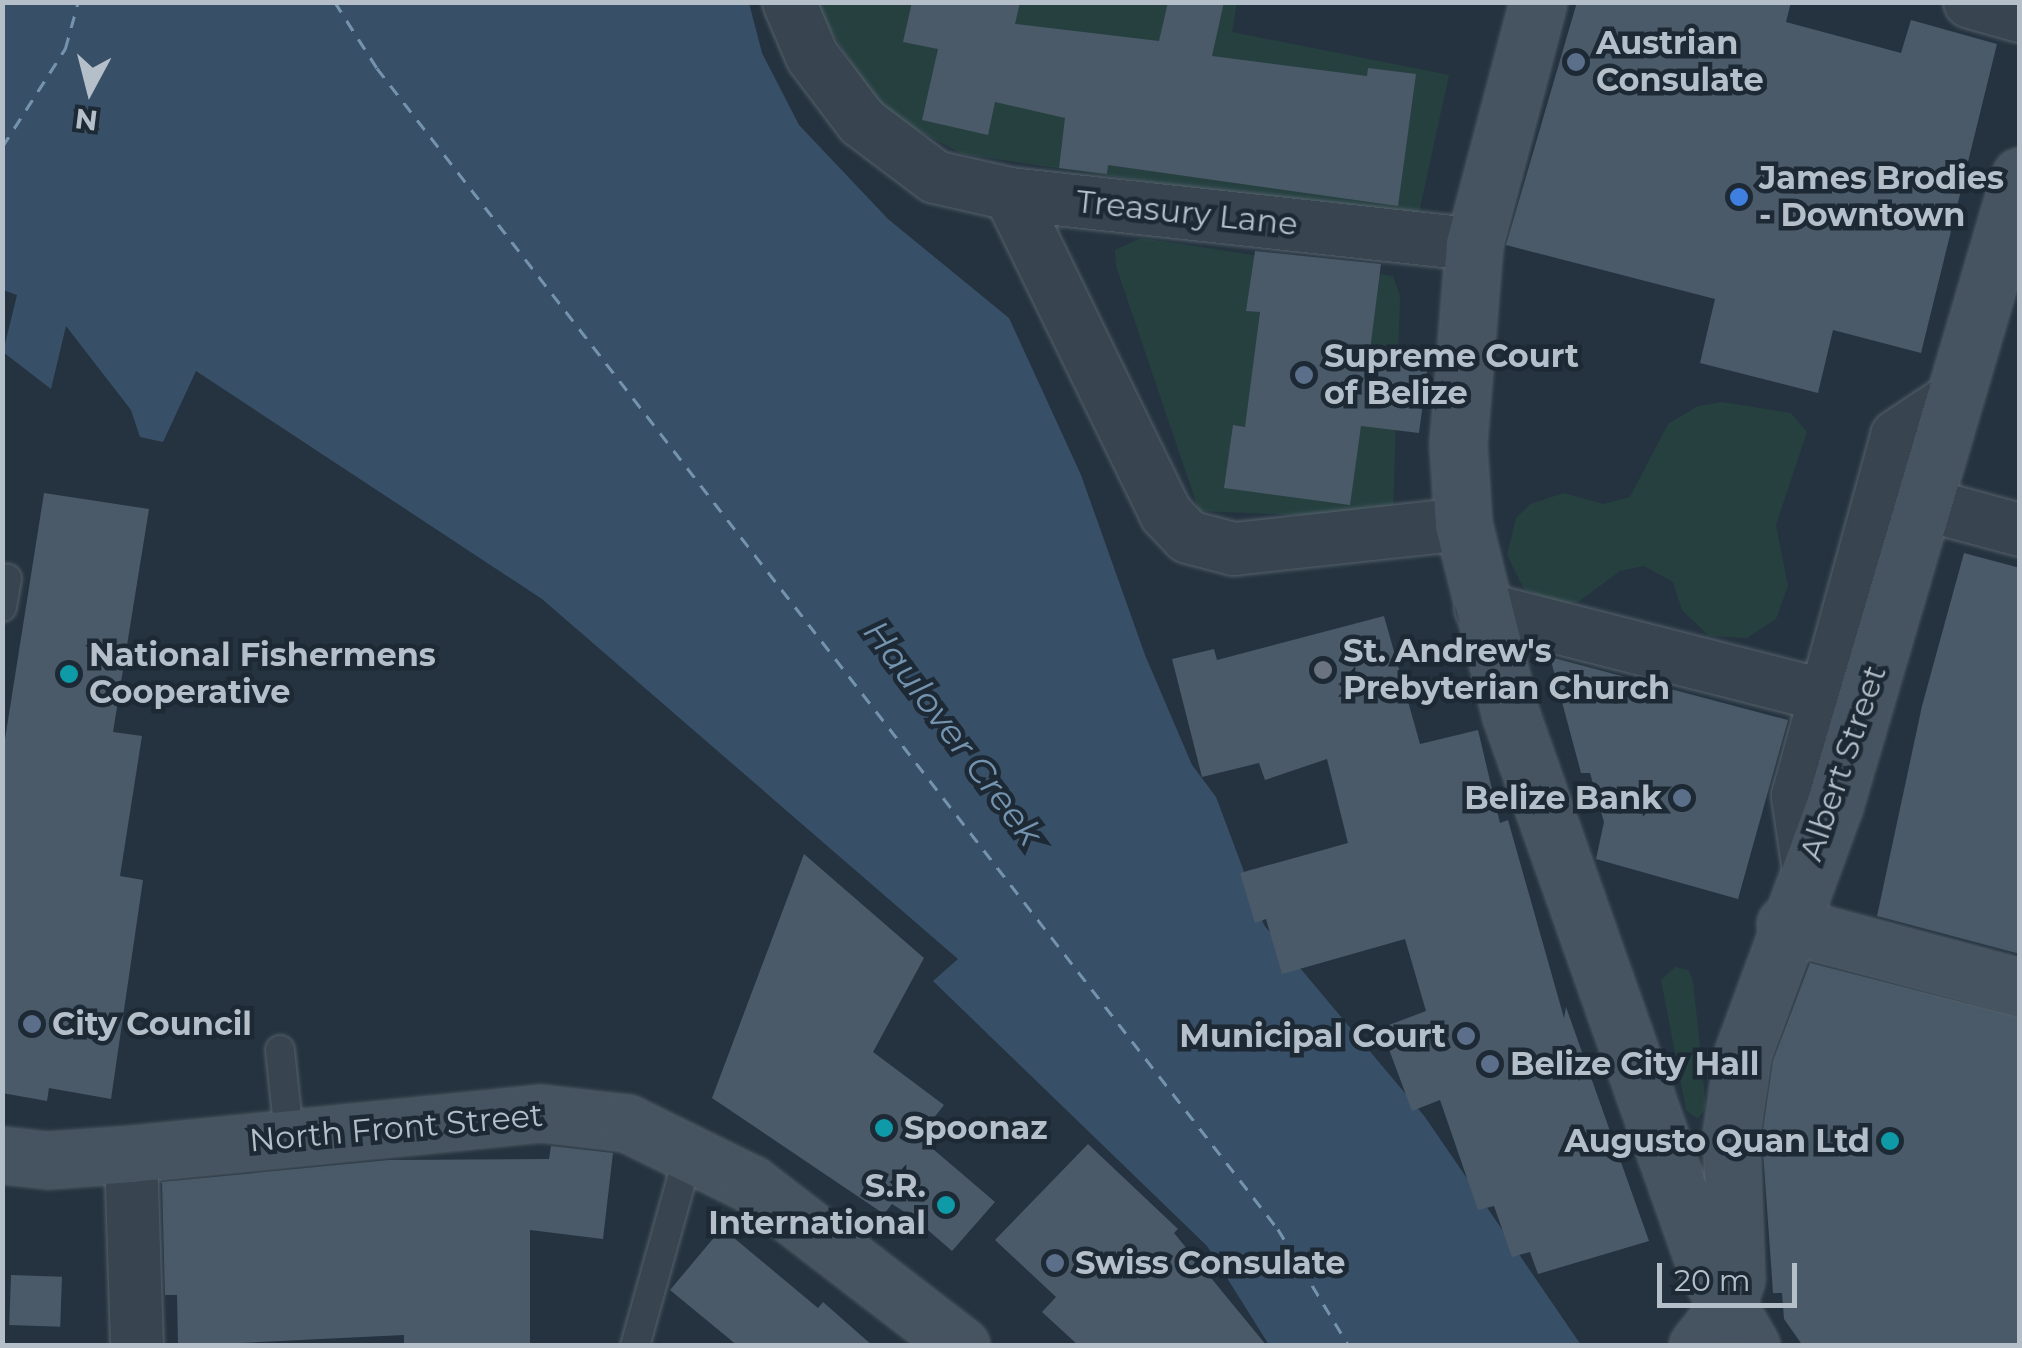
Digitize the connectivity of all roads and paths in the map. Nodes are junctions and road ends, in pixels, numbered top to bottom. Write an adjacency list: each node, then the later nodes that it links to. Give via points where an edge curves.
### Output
1 (788, 2): 6 (street, Treasury Lane, via 834,89 905,160 948,181)
2 (1538, 2): 7 (main road)
3 (1970, 2): 4 (street)
4 (2020, 16)
5 (2020, 176): 8 (main road, Albert Street)
6 (1010, 194): 7 (street, Treasury Lane); 10 (street, via 1166,514 1188,537 1234,549)
7 (1474, 244): 10 (main road, via 1459,426)
8 (1954, 398): 9 (main road, Albert Street); 15 (street, via 1897,436)
9 (1924, 504): 11 (street); 16 (main road, Albert Street, via 1834,806)
10 (1463, 524): 14 (main road)
11 (2020, 530)
12 (7, 578): 13 (lane)
13 (2, 608)
14 (1481, 608): 15 (street); 24 (main road, via 1511,716)
15 (1826, 696): 16 (street, via 1798,796)
16 (1808, 864): 17 (main road, Albert Street)
17 (1786, 924): 18 (main road); 24 (main road, Albert Street, via 1737,1074 1731,1135 1737,1263)
18 (2020, 987)
19 (280, 1050): 20 (lane)
20 (289, 1134): 21 (main road, North Front Street, via 540,1113 628,1123); 22 (main road, North Front Street)
21 (689, 1152): 26 (lane); 27 (main road, North Front Street, via 766,1195)
22 (131, 1154): 23 (main road, North Front Street, via 48,1160); 25 (street)
23 (2, 1155)
24 (1725, 1334)
25 (137, 1346)
26 (635, 1346)
27 (960, 1346)

